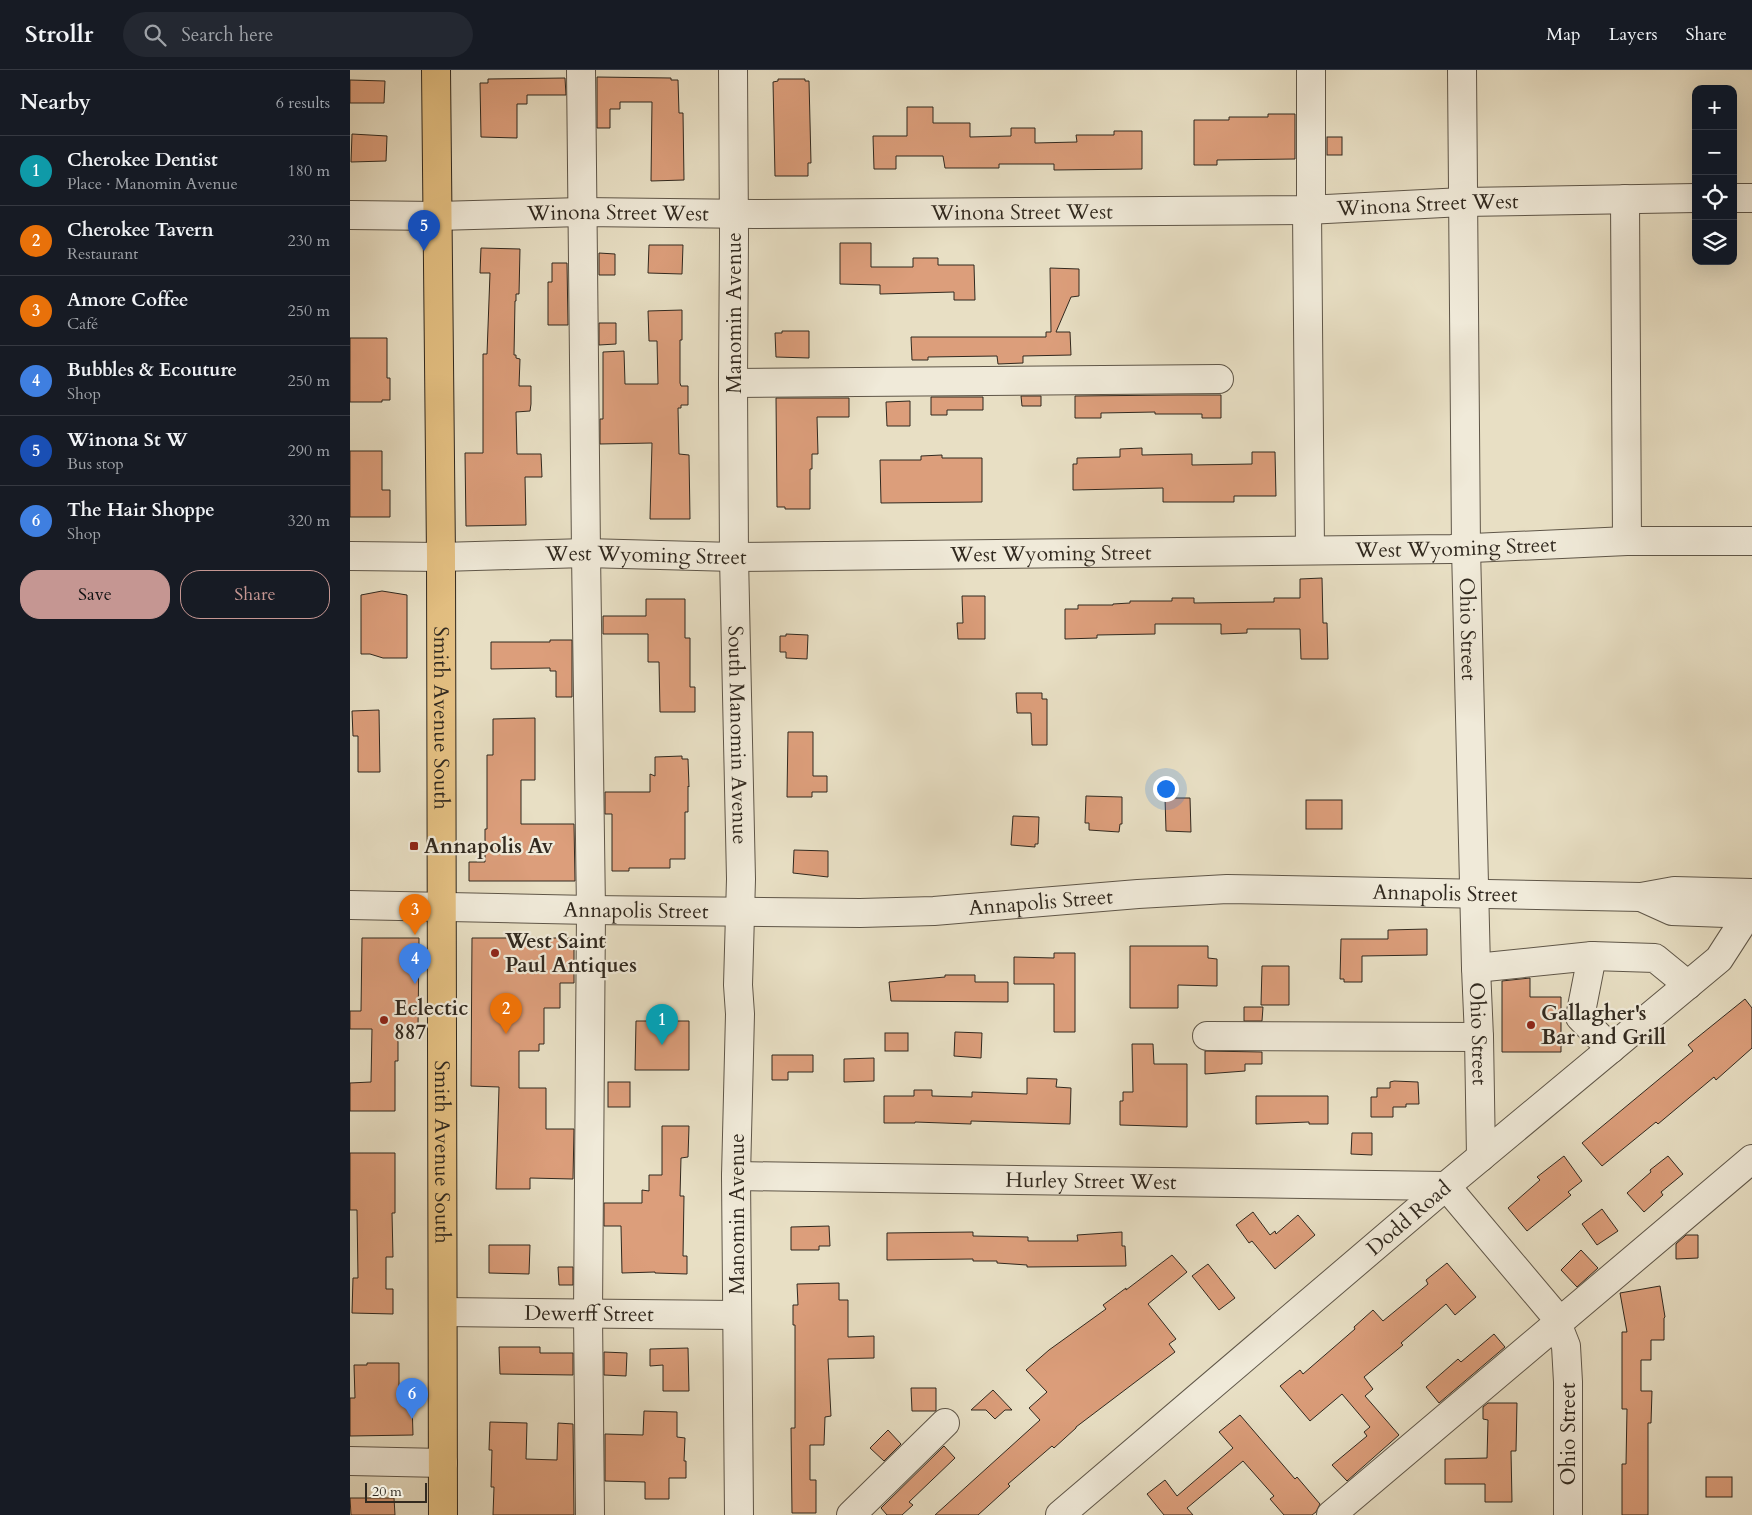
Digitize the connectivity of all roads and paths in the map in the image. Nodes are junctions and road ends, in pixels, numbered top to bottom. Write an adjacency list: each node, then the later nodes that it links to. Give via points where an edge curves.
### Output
1 (436, 70): 15 (main road, Smith Avenue South)
2 (581, 70): 12 (street)
3 (732, 70): 13 (street, Manomin Avenue)
4 (1311, 70): 11 (street)
5 (1462, 70): 10 (street, Ohio Street)
6 (1692, 198): 9 (street, Winona Street West)
7 (1737, 198): 8 (street)
8 (1752, 198)
9 (1625, 199): 10 (street, Winona Street West); 18 (street)
10 (1463, 202): 11 (street, Winona Street West); 20 (street, Ohio Street)
11 (1309, 210): 13 (street, Winona Street West); 21 (street)
12 (582, 212): 13 (street, Winona Street West); 15 (street, Winona Street West); 22 (street)
13 (734, 214): 17 (street, Manomin Avenue)
14 (350, 215): 15 (street, Winona Street West)
15 (437, 216): 24 (main road, Smith Avenue South)
16 (1219, 379): 17 (street)
17 (733, 383): 25 (street, Manomin Avenue)
18 (1627, 541): 19 (street, West Wyoming Street); 20 (street, West Wyoming Street)
19 (1752, 541)
20 (1466, 548): 21 (street, West Wyoming Street); 26 (street, Ohio Street)
21 (1310, 550): 25 (street, West Wyoming Street)
22 (586, 553): 24 (street, West Wyoming Street); 25 (street, West Wyoming Street); 30 (street)
23 (350, 556): 24 (street, West Wyoming Street)
24 (441, 557): 28 (main road, Smith Avenue South)
25 (734, 557): 31 (street, South Manomin Avenue)
26 (1474, 895): 29 (street, Annapolis Street, via 1641,897 1672,911); 31 (street, Annapolis Street, via 1227,889 934,911); 33 (street, Ohio Street)
27 (350, 906): 28 (street, Annapolis Street)
28 (442, 907): 30 (street, Annapolis Street); 42 (main road, Smith Avenue South)
29 (1747, 907): 34 (street, Dodd Road, via 1739,928 1719,960)
30 (591, 910): 31 (street, Annapolis Street); 43 (street)
31 (740, 912): 40 (street, Manomin Avenue)
32 (1592, 956): 33 (street); 34 (street, via 1655,958); 37 (street, via 1580,1017)
33 (1476, 968): 36 (street, Ohio Street)
34 (1688, 985): 37 (street, Dodd Road)
35 (1207, 1036): 36 (street)
36 (1479, 1037): 38 (street, Ohio Street)
37 (1611, 1049): 38 (street, Dodd Road)
38 (1481, 1157): 41 (street, Dodd Road)
39 (1752, 1158): 45 (street)
40 (736, 1176): 41 (street, Hurley Street West); 44 (street, Manomin Avenue)
41 (1446, 1186): 45 (street, Ohio Street, via 1553,1313); 53 (street, Dodd Road)
42 (443, 1312): 43 (street, Dewerff Street); 48 (main road, Smith Avenue South)
43 (588, 1314): 44 (street, Dewerff Street); 50 (street)
44 (736, 1315): 51 (street, Manomin Avenue)
45 (1557, 1323): 54 (street); 55 (street, Ohio Street, via 1566,1346)
46 (944, 1423): 52 (street)
47 (350, 1461): 48 (street)
48 (443, 1463): 49 (main road, Smith Avenue South)
49 (443, 1515)
50 (590, 1515)
51 (739, 1515)
52 (851, 1515)
53 (1060, 1515)
54 (1331, 1515)
55 (1568, 1515)

